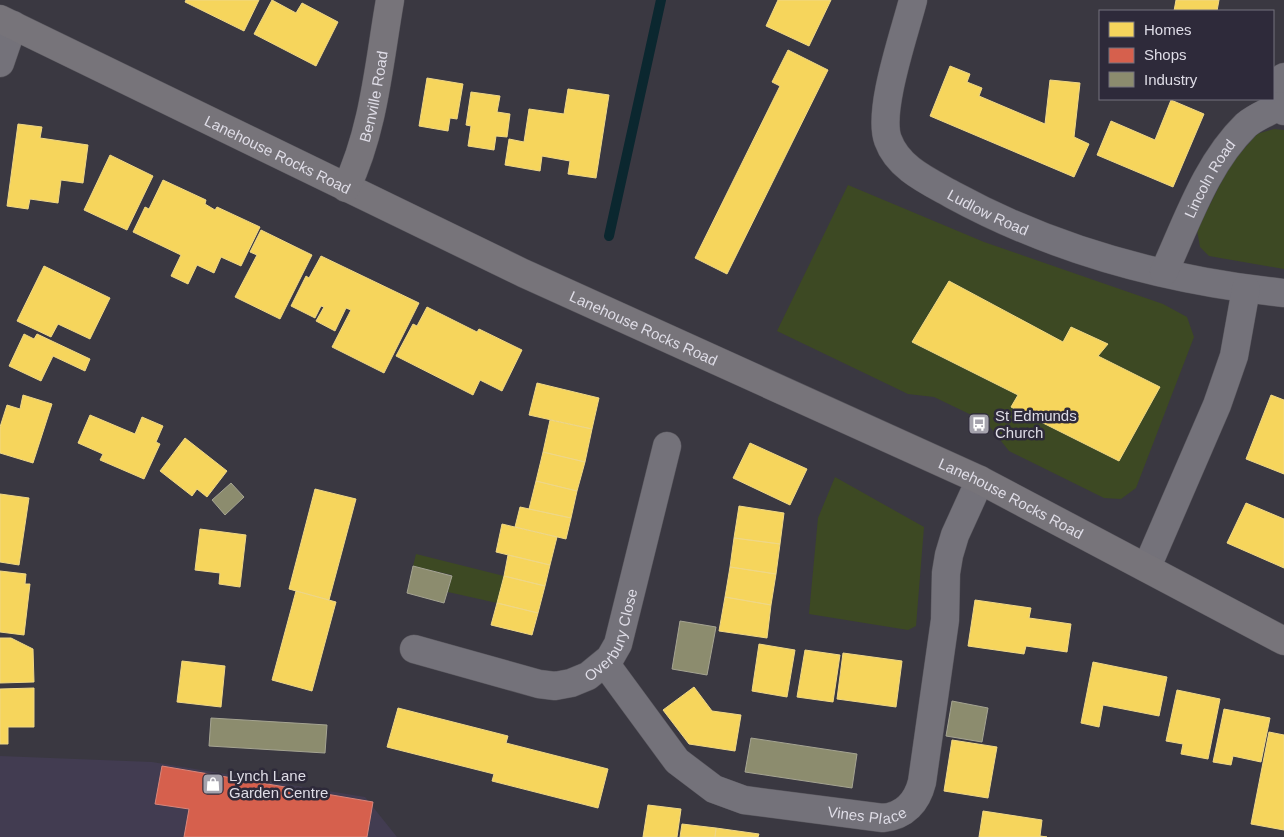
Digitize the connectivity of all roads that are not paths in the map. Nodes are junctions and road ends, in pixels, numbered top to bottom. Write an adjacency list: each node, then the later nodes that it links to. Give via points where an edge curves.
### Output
1 (390, 0): 7 (main road, Benville Road, via 370,122)
2 (913, 0): 8 (street, Ludlow Road, via 885,120 888,141 908,168 1011,225 1092,254)
3 (6, 22): 4 (street); 7 (main road, Lanehouse Rocks Road)
4 (0, 63)
5 (1284, 77): 6 (street, Lincoln Road)
6 (1282, 109): 8 (street, Lincoln Road, via 1248,124 1227,147 1211,170)
7 (346, 188): 12 (main road, Lanehouse Rocks Road, via 636,326)
8 (1164, 272): 9 (street, Ludlow Road)
9 (1246, 289): 10 (street, Ludlow Road); 13 (street, via 1234,356 1217,405)
10 (1284, 293)
11 (667, 446): 16 (street, Overbury Close, via 618,644)
12 (980, 480): 13 (main road, Lanehouse Rocks Road); 16 (street, Vines Place, via 949,555 945,620 922,782 914,801 901,814 883,818 744,800 714,789 677,761)
13 (1147, 567): 14 (main road, Lanehouse Rocks Road)
14 (1284, 641)
15 (414, 650): 16 (street, Overbury Close, via 547,686 579,680)
16 (605, 663)

